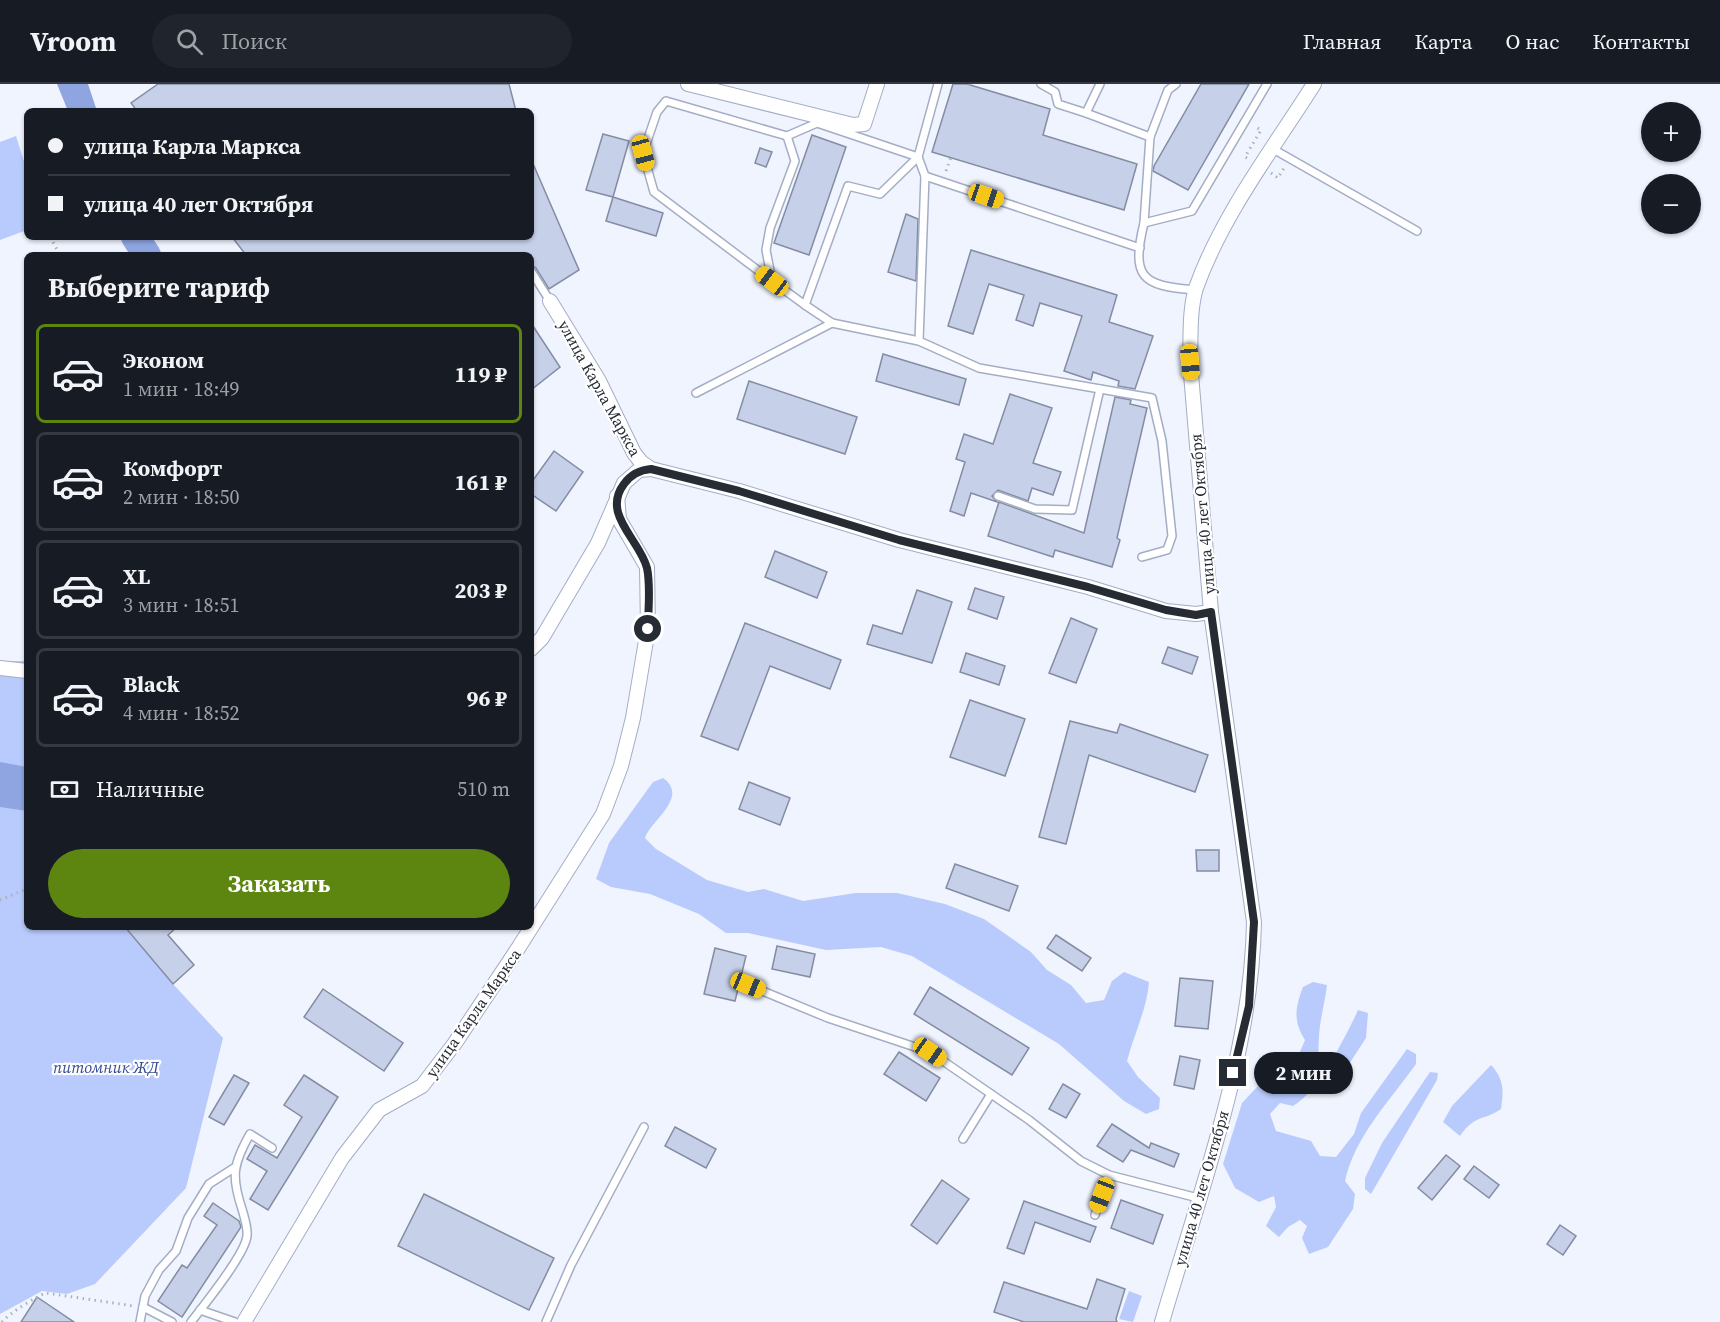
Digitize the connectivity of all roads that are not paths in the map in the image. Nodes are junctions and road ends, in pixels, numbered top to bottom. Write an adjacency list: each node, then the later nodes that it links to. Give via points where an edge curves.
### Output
1 (688, 84): 2 (street, via 853,125 864,124)
2 (877, 84)
3 (938, 84): 14 (lane)
4 (1041, 84): 10 (lane, via 1055,92 1058,104)
5 (1100, 84): 10 (lane)
6 (1176, 84): 9 (lane)
7 (1267, 84): 16 (lane, via 1192,211)
8 (1314, 84): 13 (street, улица 40 лет Октября)
9 (1168, 87): 12 (lane)
10 (1086, 113): 12 (lane)
11 (787, 136): 14 (lane, via 817,123); 20 (lane, via 795,160 770,228 766,250); 20 (lane, via 666,101 657,112 643,153 654,192)
12 (1150, 137): 16 (lane)
13 (1273, 149): 17 (lane); 21 (street, улица 40 лет Октября, via 1220,238)
14 (918, 157): 15 (lane); 23 (lane, via 880,194 848,186)
15 (925, 176): 18 (lane); 25 (lane)
16 (1144, 223): 18 (lane)
17 (1417, 231)
18 (1140, 248): 21 (lane, via 1139,268 1146,279)
19 (534, 276): 22 (lane)
20 (772, 281): 23 (lane)
21 (1196, 290): 32 (street, улица 40 лет Октября, via 1190,362)
22 (550, 301): 28 (street, улица Карла Маркса, via 599,381 634,453)
23 (805, 304): 24 (lane)
24 (832, 323): 25 (lane); 27 (lane)
25 (919, 342): 26 (lane, via 979,368)
26 (1100, 389): 30 (lane, via 1072,510 1035,509); 31 (lane, via 1152,398 1162,441 1172,536 1167,550)
27 (696, 393)
28 (651, 469): 29 (street, via 639,470); 32 (street, улица Карла Маркса, via 1166,610 1196,615)
29 (617, 495): 33 (street, via 592,553); 36 (street, улица Карла Маркса, via 619,519 646,567 648,629 633,718 603,814)
30 (998, 496)
31 (1142, 557)
32 (1211, 612): 45 (street, улица 40 лет Октября, via 1254,943 1249,1006)
33 (534, 646)
34 (0, 668): 35 (street)
35 (24, 671)
36 (534, 924)
37 (530, 930): 53 (street, улица Карла Маркса, via 422,1086 379,1110 342,1158)
38 (748, 985): 39 (lane, via 828,1018 930,1052)
39 (991, 1094): 41 (lane); 44 (lane, via 1081,1161)
40 (644, 1127): 54 (lane, via 571,1265)
41 (963, 1139)
42 (272, 1148): 43 (lane, via 250,1134)
43 (234, 1168): 47 (lane, via 209,1184 188,1218 176,1251 159,1270); 48 (lane, via 234,1186 247,1237 236,1260)
44 (1109, 1175): 45 (lane); 46 (lane)
45 (1198, 1198): 55 (street, улица 40 лет Октября)
46 (1095, 1215)
47 (143, 1307): 49 (lane); 50 (lane)
48 (200, 1310): 51 (lane); 52 (lane)
49 (140, 1322)
50 (172, 1322)
51 (191, 1322)
52 (235, 1322)
53 (244, 1322)
54 (546, 1322)
55 (1162, 1322)

